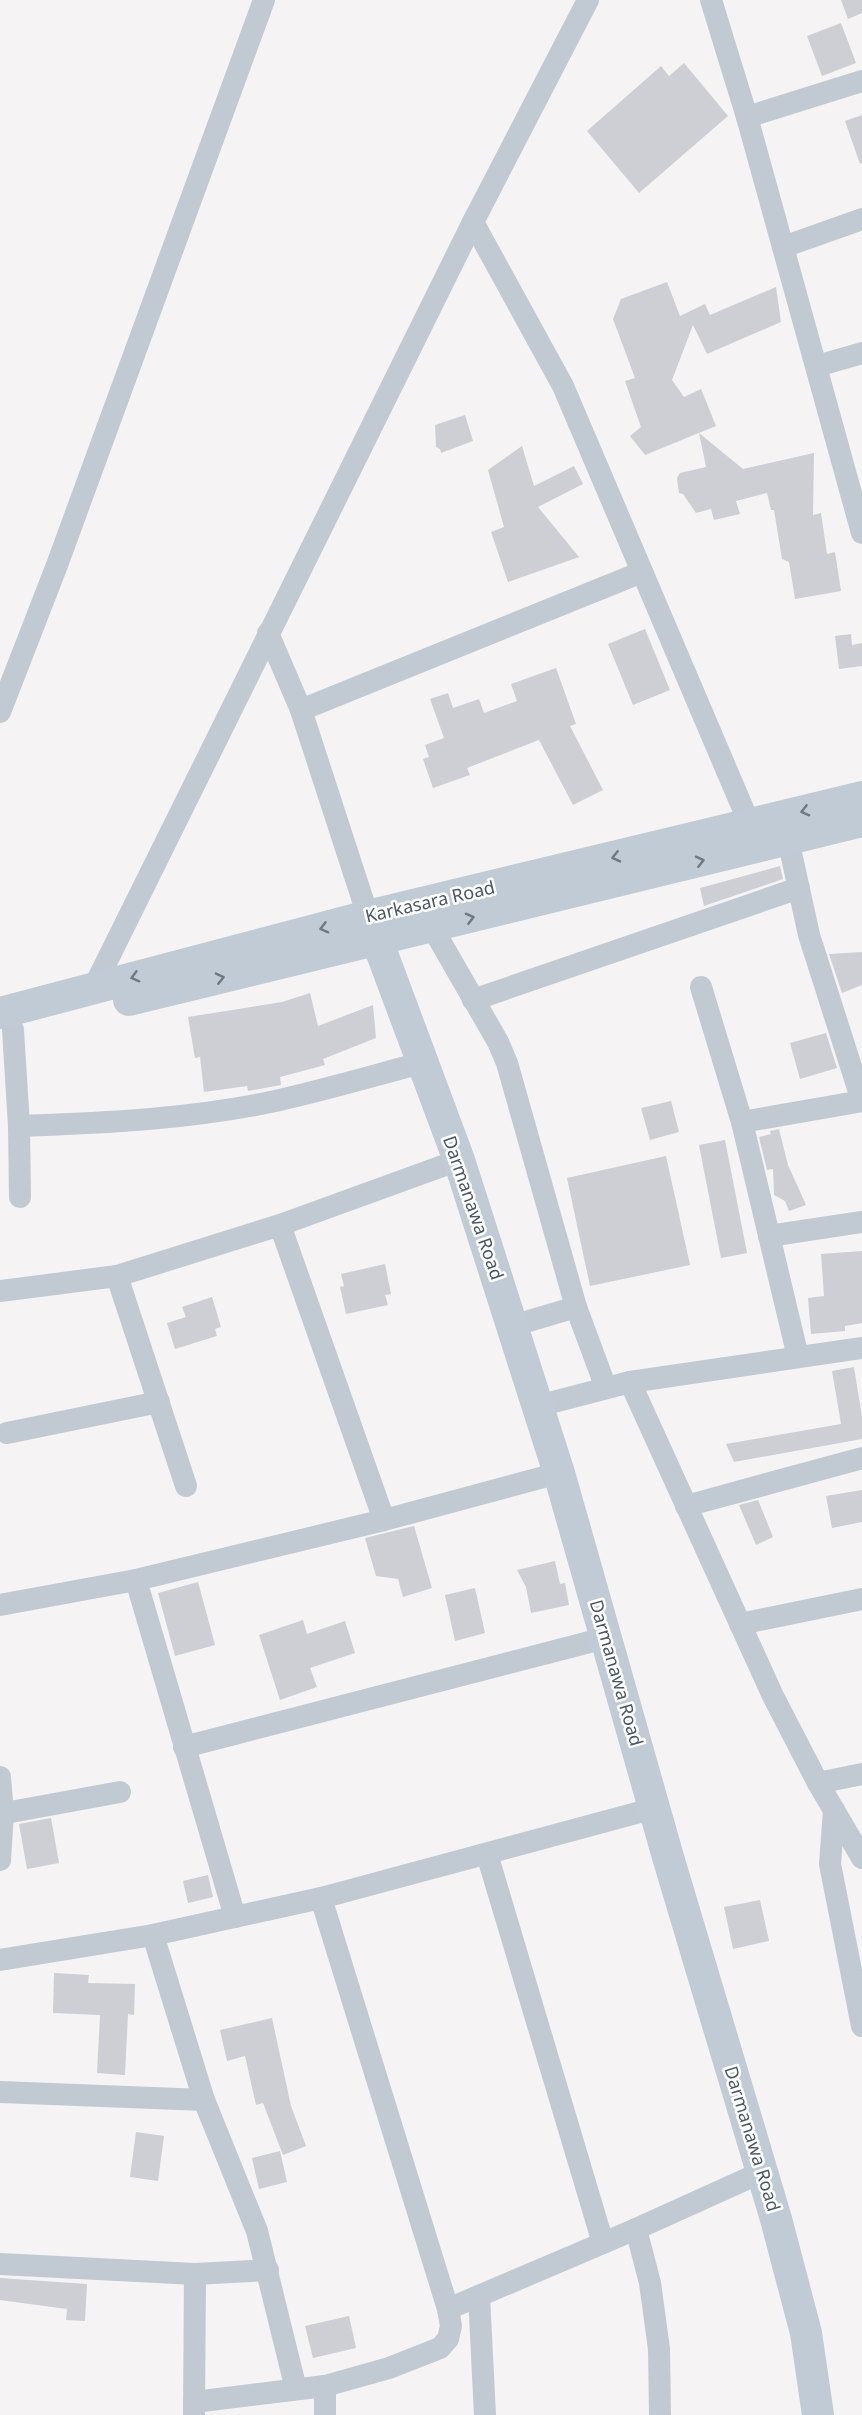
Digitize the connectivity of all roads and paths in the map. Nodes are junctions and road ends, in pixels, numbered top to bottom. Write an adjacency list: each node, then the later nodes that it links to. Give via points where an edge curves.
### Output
1 (264, 0): 15 (street)
2 (588, 0): 7 (street)
3 (711, 0): 5 (street)
4 (862, 81): 5 (street)
5 (747, 117): 8 (street)
6 (862, 219): 8 (street)
7 (473, 222): 12 (street, via 563,386); 13 (street)
8 (783, 247): 10 (street)
9 (862, 353): 10 (street)
10 (817, 366): 11 (street)
11 (860, 522)
12 (642, 572): 14 (street); 18 (street)
13 (268, 633): 14 (street); 23 (street)
14 (301, 710): 22 (street)
15 (0, 712)
16 (862, 797): 18 (main road, Karkasara Road, one-way to 18)
17 (862, 821): 19 (main road, Karkasara Road)
18 (750, 825): 22 (main road, Karkasara Road, one-way to 22)
19 (788, 839): 20 (street); 21 (main road, Karkasara Road, one-way to 19)
20 (799, 888): 25 (street); 28 (street, via 809,935)
21 (432, 927): 22 (main road, Karkasara Road); 25 (street)
22 (372, 929): 23 (main road, Karkasara Road, one-way to 23); 26 (main road, Karkasara Road, one-way to 22); 27 (main road, Darmanawa Road)
23 (94, 987): 26 (main road, Karkasara Road)
24 (701, 987): 29 (street)
25 (474, 1000): 38 (street, via 507,1063)
26 (4, 1026): 30 (street)
27 (421, 1063): 30 (street, via 234,1108 135,1122); 31 (main road, Darmanawa Road)
28 (862, 1101): 29 (street)
29 (742, 1122): 35 (street)
30 (19, 1126): 32 (street)
31 (459, 1160): 34 (street); 39 (main road, Darmanawa Road)
32 (20, 1197)
33 (862, 1222): 35 (street)
34 (280, 1225): 36 (street); 51 (street)
35 (769, 1236): 41 (street)
36 (117, 1276): 37 (street); 44 (street)
37 (0, 1291)
38 (576, 1307): 39 (street); 43 (street)
39 (512, 1326): 45 (main road, Darmanawa Road)
40 (862, 1349): 41 (street)
41 (798, 1357): 42 (street)
42 (630, 1382): 43 (street); 50 (street)
43 (606, 1388): 45 (street)
44 (159, 1402): 46 (street); 49 (street)
45 (538, 1406): 48 (main road, Darmanawa Road)
46 (7, 1433)
47 (862, 1458): 50 (street)
48 (559, 1473): 51 (street); 56 (main road, Darmanawa Road)
49 (186, 1486)
50 (686, 1506): 55 (street)
51 (384, 1520): 52 (street)
52 (136, 1580): 54 (street); 57 (street)
53 (862, 1599): 55 (street)
54 (0, 1605)
55 (740, 1624): 60 (street)
56 (605, 1638): 57 (street); 62 (main road, Darmanawa Road)
57 (184, 1747): 69 (street)
58 (862, 1774): 60 (street)
59 (0, 1777): 64 (street)
60 (818, 1783): 63 (street)
61 (120, 1792): 64 (street)
62 (655, 1808): 65 (street); 75 (main road, Darmanawa Road)
63 (834, 1810): 66 (street); 72 (street, via 830,1864)
64 (2, 1814): 67 (street)
65 (487, 1854): 68 (street); 77 (street)
66 (862, 1858)
67 (0, 1860)
68 (321, 1898): 69 (street); 82 (street)
69 (235, 1917): 70 (street)
70 (153, 1935): 71 (street); 74 (street)
71 (0, 1960)
72 (862, 2026)
73 (0, 2092): 74 (street)
74 (204, 2100): 79 (street, via 257,2231)
75 (762, 2172): 76 (street); 89 (main road, Darmanawa Road, via 806,2333)
76 (636, 2229): 77 (street); 88 (street, via 650,2283 659,2349)
77 (603, 2243): 81 (street)
78 (0, 2264): 80 (street)
79 (267, 2270): 80 (street); 84 (street)
80 (195, 2274): 85 (street)
81 (479, 2296): 82 (street); 87 (street)
82 (448, 2309): 83 (street, via 451,2326 448,2339 440,2348)
83 (325, 2386): 84 (street); 86 (street)
84 (296, 2389): 85 (street)
85 (194, 2408)
86 (325, 2415)
87 (485, 2415)
88 (660, 2415)
89 (818, 2415)

